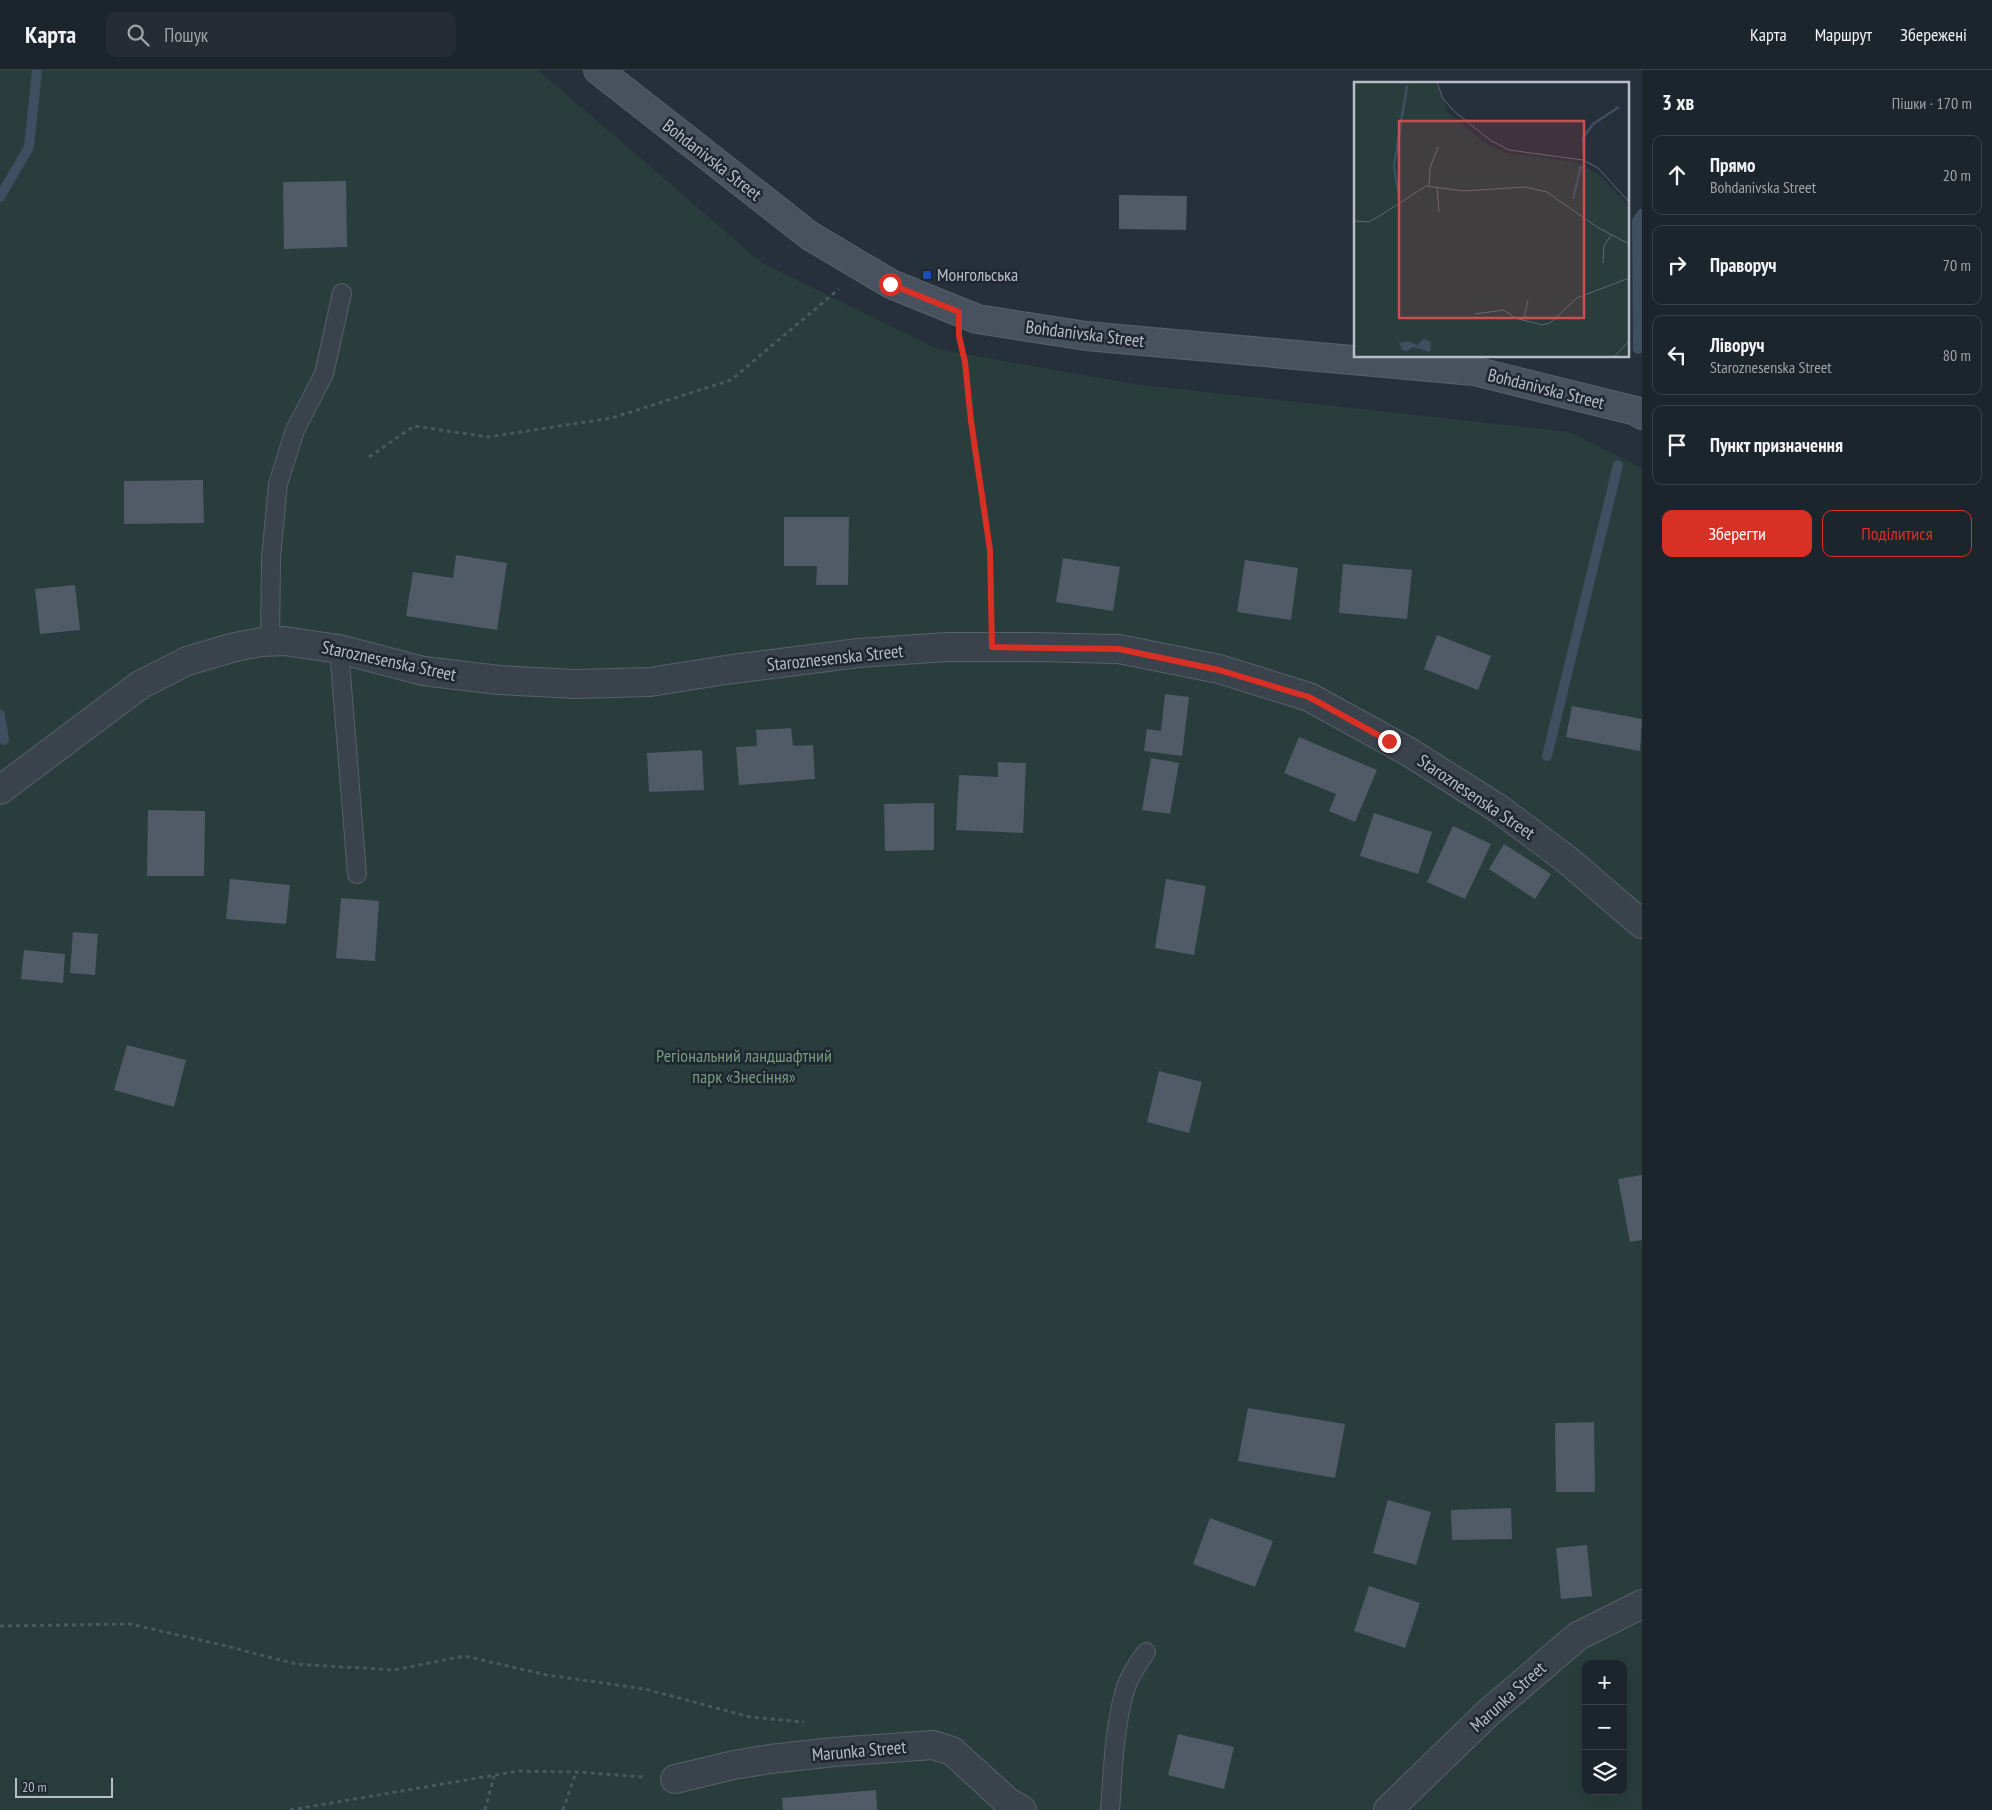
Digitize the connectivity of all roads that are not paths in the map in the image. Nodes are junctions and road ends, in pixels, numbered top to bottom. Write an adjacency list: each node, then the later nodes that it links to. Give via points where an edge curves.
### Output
1 (598, 70): 3 (main road, Bohdanivska Street, via 810,236 890,284 977,319 1086,336 1474,371)
2 (342, 293): 4 (lane, via 324,374 295,430 278,484 271,558)
3 (1642, 415)
4 (270, 641): 5 (street, Staroznesenska Street); 6 (street, Staroznesenska Street, via 187,661 140,685)
5 (338, 649): 7 (lane); 8 (street, Staroznesenska Street, via 423,671 575,684 650,682 858,653 947,647 1119,649 1219,670 1309,697 1409,752 1499,809 1566,859)
6 (0, 790)
7 (357, 874)
8 (1642, 924)
9 (1642, 1604): 14 (street, Marunka Street, via 1578,1636 1488,1713)
10 (1146, 1652): 13 (lane, via 1125,1689 1115,1744)
11 (675, 1779): 12 (street, Marunka Street, via 770,1759 933,1745 952,1751 1008,1802)
12 (1022, 1810)
13 (1110, 1810)
14 (1388, 1810)

